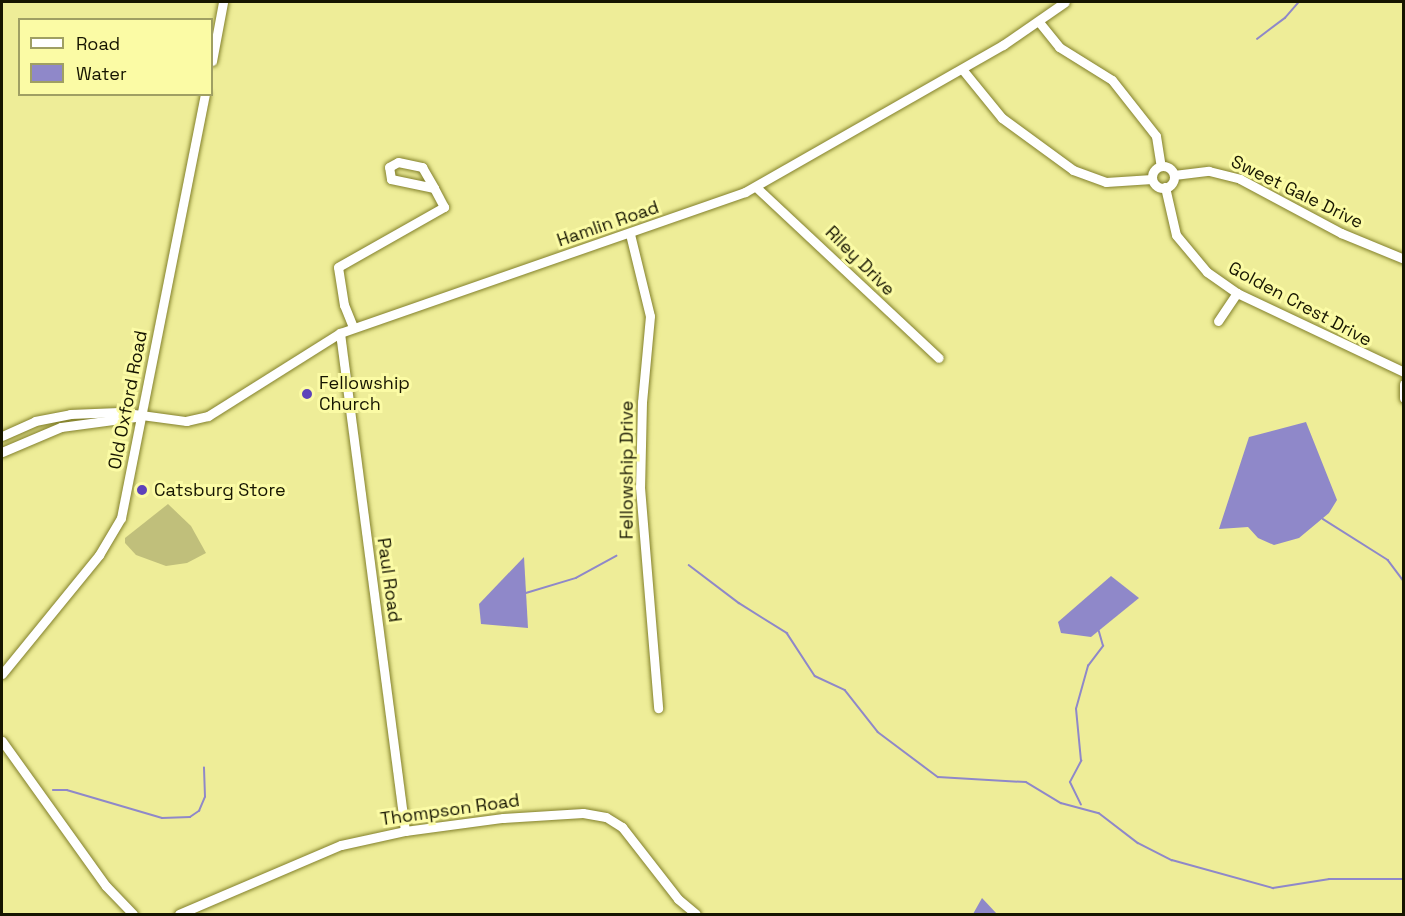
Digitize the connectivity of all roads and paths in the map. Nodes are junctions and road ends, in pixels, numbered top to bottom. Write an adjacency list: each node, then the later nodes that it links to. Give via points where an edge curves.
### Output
1 (223, 2): 4 (street)
2 (1065, 2): 3 (street, Hamlin Road)
3 (1039, 22): 5 (street, Hamlin Road); 7 (street, via 1059,47 1112,80 1156,136)
4 (213, 56)
5 (962, 69): 9 (street, via 1002,118 1073,171 1106,182); 10 (street, Hamlin Road)
6 (205, 96): 23 (street, Old Oxford Road)
7 (1161, 166): 8 (street, via 1170,168); 9 (street, via 1154,170)
8 (1174, 175): 11 (street, via 1172,183); 14 (street, Sweet Gale Drive, via 1209,171 1240,179 1341,233)
9 (1152, 179): 11 (street)
10 (756, 187): 13 (street, Hamlin Road); 19 (street, Riley Drive)
11 (1165, 187): 15 (street, Golden Crest Drive, via 1171,224 1186,252)
12 (434, 188): 12 (street, via 422,167 398,162 388,167 391,179); 17 (street, via 444,207 338,267 344,304)
13 (630, 234): 17 (street, Hamlin Road); 27 (street, Fellowship Drive, via 650,315 640,487)
14 (1404, 259)
15 (1237, 292): 16 (street); 20 (street, Golden Crest Drive)
16 (1218, 321)
17 (353, 327): 18 (street, Hamlin Road)
18 (340, 333): 23 (street, Hamlin Road, via 208,416 186,421); 29 (street, Paul Road)
19 (939, 358)
20 (1404, 372)
21 (1404, 384): 22 (street)
22 (1404, 398)
23 (140, 416): 24 (street, via 119,412 70,414 35,421); 25 (street, via 74,423 35,435); 26 (street, Old Oxford Road, via 126,498 116,530)
24 (2, 436)
25 (2, 452)
26 (2, 674)
27 (658, 708)
28 (2, 741): 31 (street, via 106,886)
29 (405, 831): 30 (street, Thompson Road, via 528,816 598,814 622,827); 32 (street, Thompson Road, via 309,856)
30 (691, 913)
31 (133, 915)
32 (179, 915)

